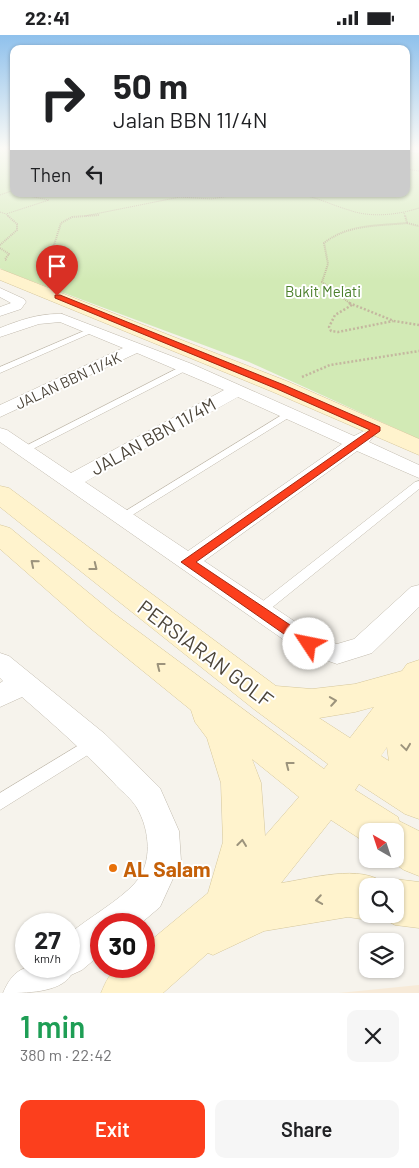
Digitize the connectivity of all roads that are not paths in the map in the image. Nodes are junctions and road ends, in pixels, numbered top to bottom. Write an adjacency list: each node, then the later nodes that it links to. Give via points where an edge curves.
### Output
1 (5, 269): 12 (street, via 22,282)
2 (0, 292): 3 (street, via 19,302)
3 (0, 312)
4 (94, 330): 5 (street, via 62,318 48,317 34,319); 6 (street); 8 (lane)
5 (0, 333)
6 (136, 347): 7 (street); 10 (street, JALAN BBN 11/4K)
7 (186, 367): 9 (street); 16 (lane)
8 (0, 370)
9 (236, 389): 11 (street); 18 (street, JALAN BBN 11/4M)
10 (0, 412)
11 (290, 413): 14 (street); 21 (lane)
12 (377, 429): 14 (street); 15 (street)
13 (0, 434): 16 (street)
14 (356, 443): 17 (street); 23 (street)
15 (419, 448)
16 (23, 449): 18 (street)
17 (419, 472)
18 (70, 481): 21 (street)
19 (419, 484): 25 (lane)
20 (0, 494): 30 (street, PERSIARAN GOLF, one-way to 30)
21 (122, 517): 23 (street)
22 (0, 534): 29 (street, PERSIARAN GOLF, one-way to 22, via 101,620)
23 (187, 562): 25 (street)
24 (419, 593): 25 (street, via 363,646 337,654 309,644)
25 (259, 611)
26 (0, 663): 28 (street)
27 (415, 678): 30 (street, one-way to 27, via 312,704 355,698); 32 (street); 33 (street, one-way to 33, via 404,741 409,769)
28 (11, 690): 31 (street)
29 (194, 692): 34 (street, PERSIARAN GOLF, one-way to 29); 43 (street, one-way to 29, via 244,842 241,783 224,732)
30 (268, 700): 32 (street, PERSIARAN GOLF)
31 (95, 743): 36 (lane); 44 (street, via 149,798 162,831 164,861 148,895)
32 (355, 761): 34 (street); 35 (street, PERSIARAN GOLF)
33 (419, 785)
34 (327, 795): 37 (street, PERSIARAN GOLF); 43 (street, via 247,890)
35 (419, 801)
36 (0, 802)
37 (371, 823)
38 (404, 845): 39 (street)
39 (419, 855)
40 (359, 897): 47 (street, one-way to 47, via 348,895 260,909)
41 (404, 903): 42 (street)
42 (419, 905)
43 (227, 907): 47 (street)
44 (125, 913)
45 (90, 940): 46 (street)
46 (80, 948)
47 (177, 950): 50 (street)
48 (41, 978): 49 (street)
49 (22, 993)
50 (126, 993)

